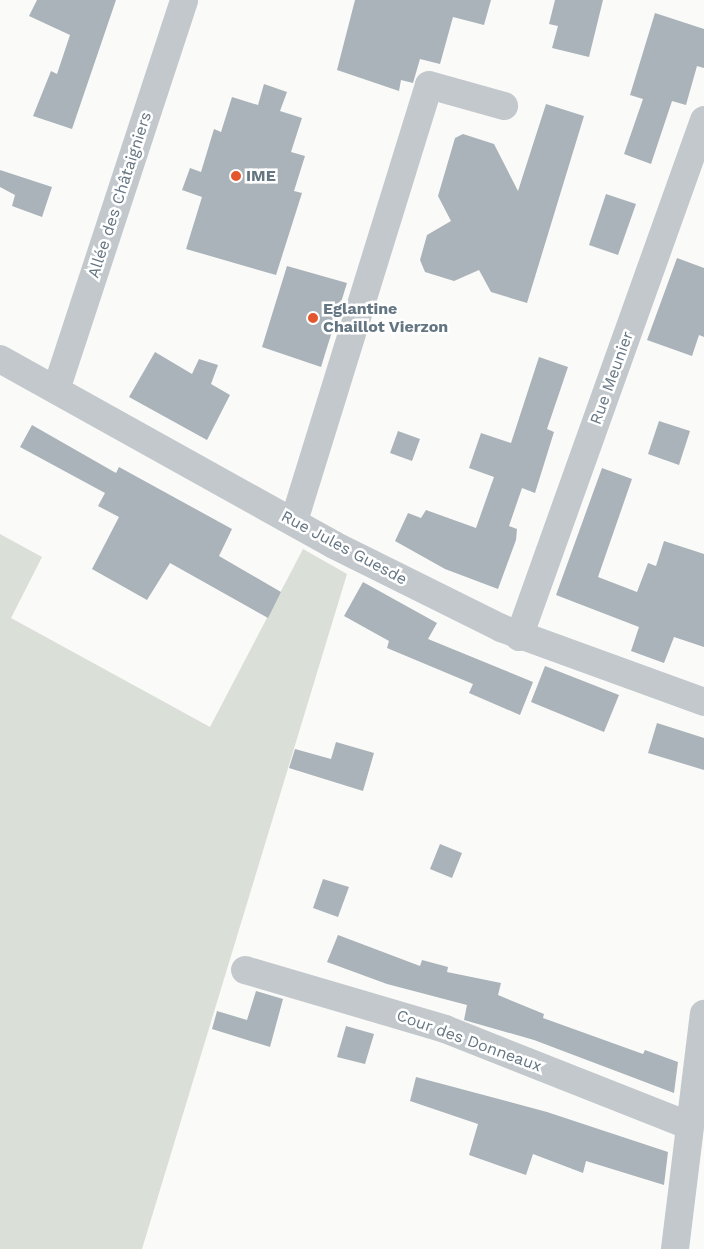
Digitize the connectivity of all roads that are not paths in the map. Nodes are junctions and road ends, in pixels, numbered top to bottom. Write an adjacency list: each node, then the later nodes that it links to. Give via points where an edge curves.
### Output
1 (184, 0): 5 (street, Allée des Châtaigniers)
2 (504, 106): 6 (street, via 428,85)
3 (703, 129): 7 (street, Rue Meunier)
4 (0, 359): 5 (street, Rue Jules Guesde)
5 (56, 390): 6 (street, Rue Jules Guesde)
6 (294, 521): 7 (street, Rue Jules Guesde)
7 (520, 637): 8 (street, Rue Jules Guesde)
8 (704, 702)
9 (245, 970): 11 (street, Cour des Donneaux, via 445,1029)
10 (704, 1014): 11 (street)
11 (688, 1125): 12 (street)
12 (675, 1249)

